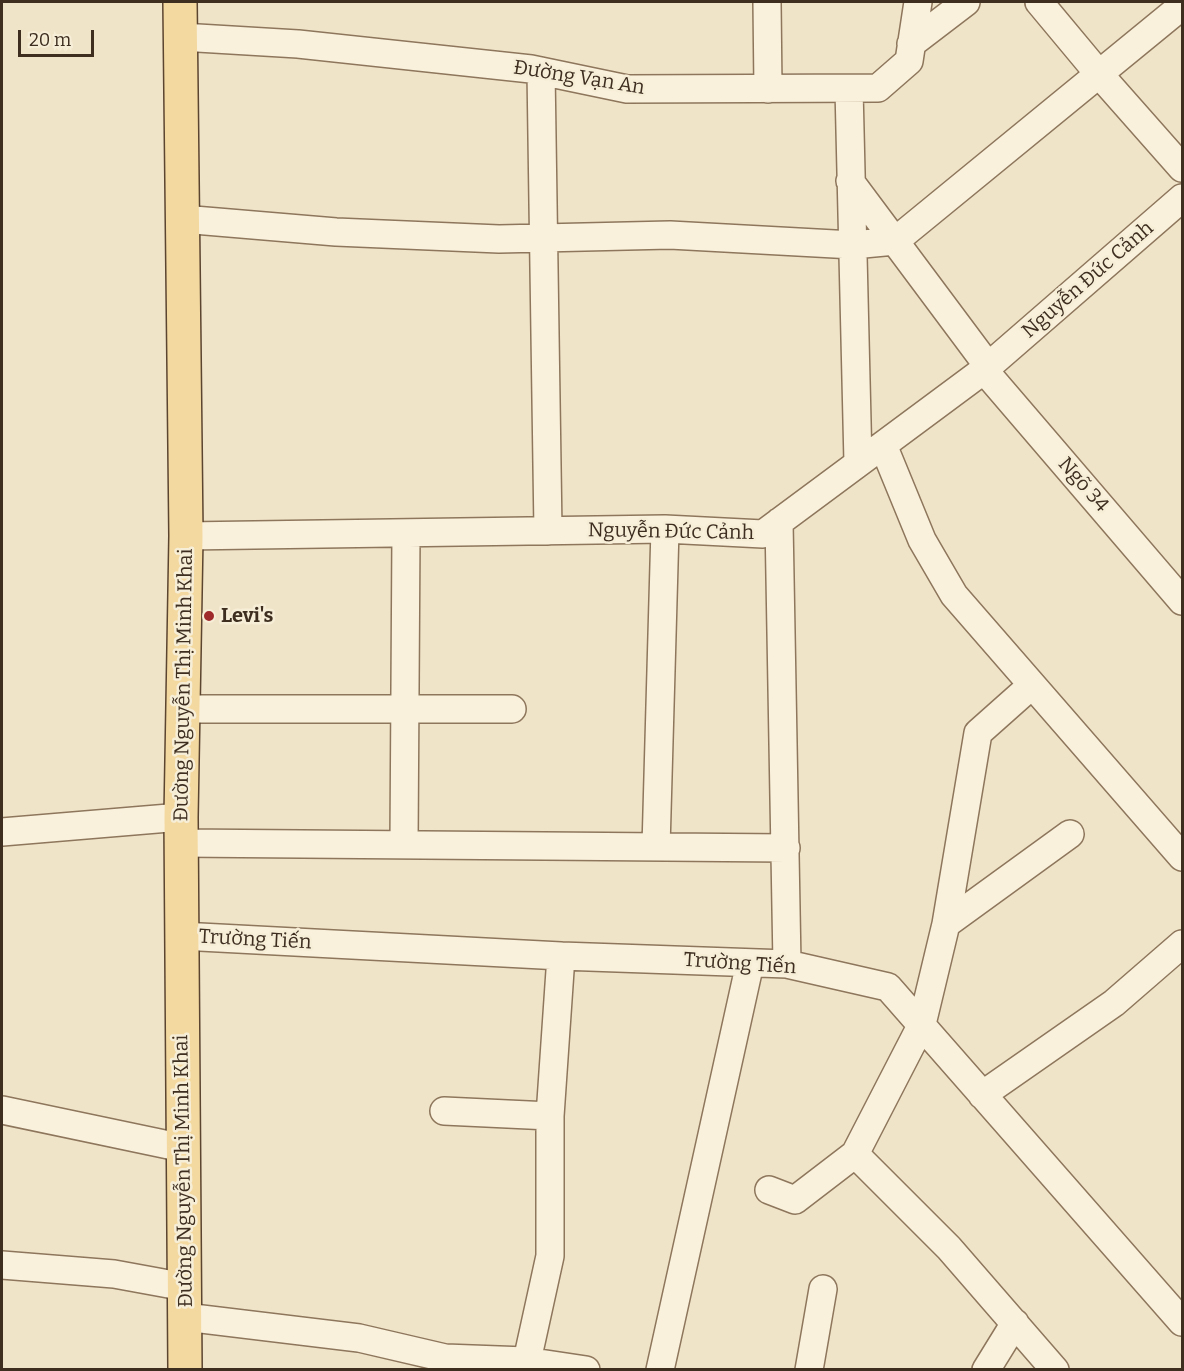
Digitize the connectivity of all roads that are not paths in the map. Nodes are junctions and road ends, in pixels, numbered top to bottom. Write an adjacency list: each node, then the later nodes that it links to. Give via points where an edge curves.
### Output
1 (180, 2): 7 (main road, Đường Nguyễn Thị Minh Khai)
2 (767, 2): 11 (street)
3 (918, 2): 8 (street, Đường Vạn An)
4 (966, 2): 8 (street)
5 (1039, 2): 10 (street)
6 (1182, 6): 10 (street)
7 (181, 37): 9 (street, Đường Vạn An, via 298,44); 16 (main road, Đường Nguyễn Thị Minh Khai)
8 (911, 44): 12 (street, Đường Vạn An, via 909,61 878,88)
9 (541, 71): 11 (street, Đường Vạn An, via 627,89); 17 (street)
10 (1099, 74): 13 (street); 18 (street)
11 (768, 89): 12 (street, Đường Vạn An)
12 (849, 89): 14 (street)
13 (1182, 168)
14 (850, 181): 18 (street, Ngõ 34); 19 (street)
15 (1182, 198): 20 (street, Nguyễn Đức Cảnh)
16 (183, 219): 17 (street, via 336,232 499,240); 27 (main road, Đường Nguyễn Thị Minh Khai)
17 (545, 238): 19 (street, via 670,235); 25 (street)
18 (895, 241): 19 (street); 20 (street, Ngõ 34)
19 (853, 245): 22 (street)
20 (986, 368): 21 (street, Nguyễn Đức Cảnh); 28 (street, Ngõ 34)
21 (883, 445): 22 (street, Nguyễn Đức Cảnh); 29 (street, via 922,540 954,595)
22 (858, 463): 23 (street, Nguyễn Đức Cảnh)
23 (779, 522): 24 (street, Nguyễn Đức Cảnh, via 763,534); 38 (street)
24 (665, 529): 25 (street, Nguyễn Đức Cảnh); 37 (street)
25 (548, 531): 26 (street, Nguyễn Đức Cảnh)
26 (406, 533): 27 (street, Nguyễn Đức Cảnh); 30 (street)
27 (186, 536): 31 (main road, Đường Nguyễn Thị Minh Khai)
28 (1182, 602)
29 (1032, 685): 39 (street); 40 (street, via 978,733)
30 (405, 708): 31 (street); 32 (street); 36 (street)
31 (183, 709): 33 (main road, Đường Nguyễn Thị Minh Khai)
32 (512, 709)
33 (181, 830): 34 (street); 36 (street); 41 (main road, Đường Nguyễn Thị Minh Khai)
34 (2, 832)
35 (1070, 834): 40 (street)
36 (404, 843): 37 (street)
37 (656, 847): 38 (street)
38 (786, 848): 45 (street)
39 (1182, 857)
40 (946, 924): 46 (street)
41 (181, 936): 43 (street, Trường Tiến); 51 (main road, Đường Nguyễn Thị Minh Khai)
42 (1182, 944): 47 (street, via 1104,1010)
43 (561, 956): 44 (street, Trường Tiến); 50 (street)
44 (750, 963): 45 (street, Trường Tiến); 62 (street)
45 (787, 964): 46 (street, Trường Tiến, via 888,987)
46 (922, 1024): 47 (street, Trường Tiến); 52 (street)
47 (982, 1095): 57 (street, Trường Tiến)
48 (2, 1110): 51 (street)
49 (444, 1111): 50 (street)
50 (550, 1116): 59 (street, via 550,1256)
51 (183, 1148): 56 (main road, Đường Nguyễn Thị Minh Khai)
52 (855, 1154): 53 (street, via 795,1200); 58 (street, via 949,1248)
53 (769, 1190)
54 (2, 1265): 56 (street, via 114,1274)
55 (823, 1289): 63 (street)
56 (185, 1302): 59 (street, via 445,1358); 60 (main road, Đường Nguyễn Thị Minh Khai)
57 (1182, 1322)
58 (1015, 1323): 64 (street); 65 (street)
59 (526, 1365): 61 (street)
60 (185, 1370)
61 (586, 1370)
62 (660, 1370)
63 (809, 1370)
64 (986, 1370)
65 (1055, 1370)

